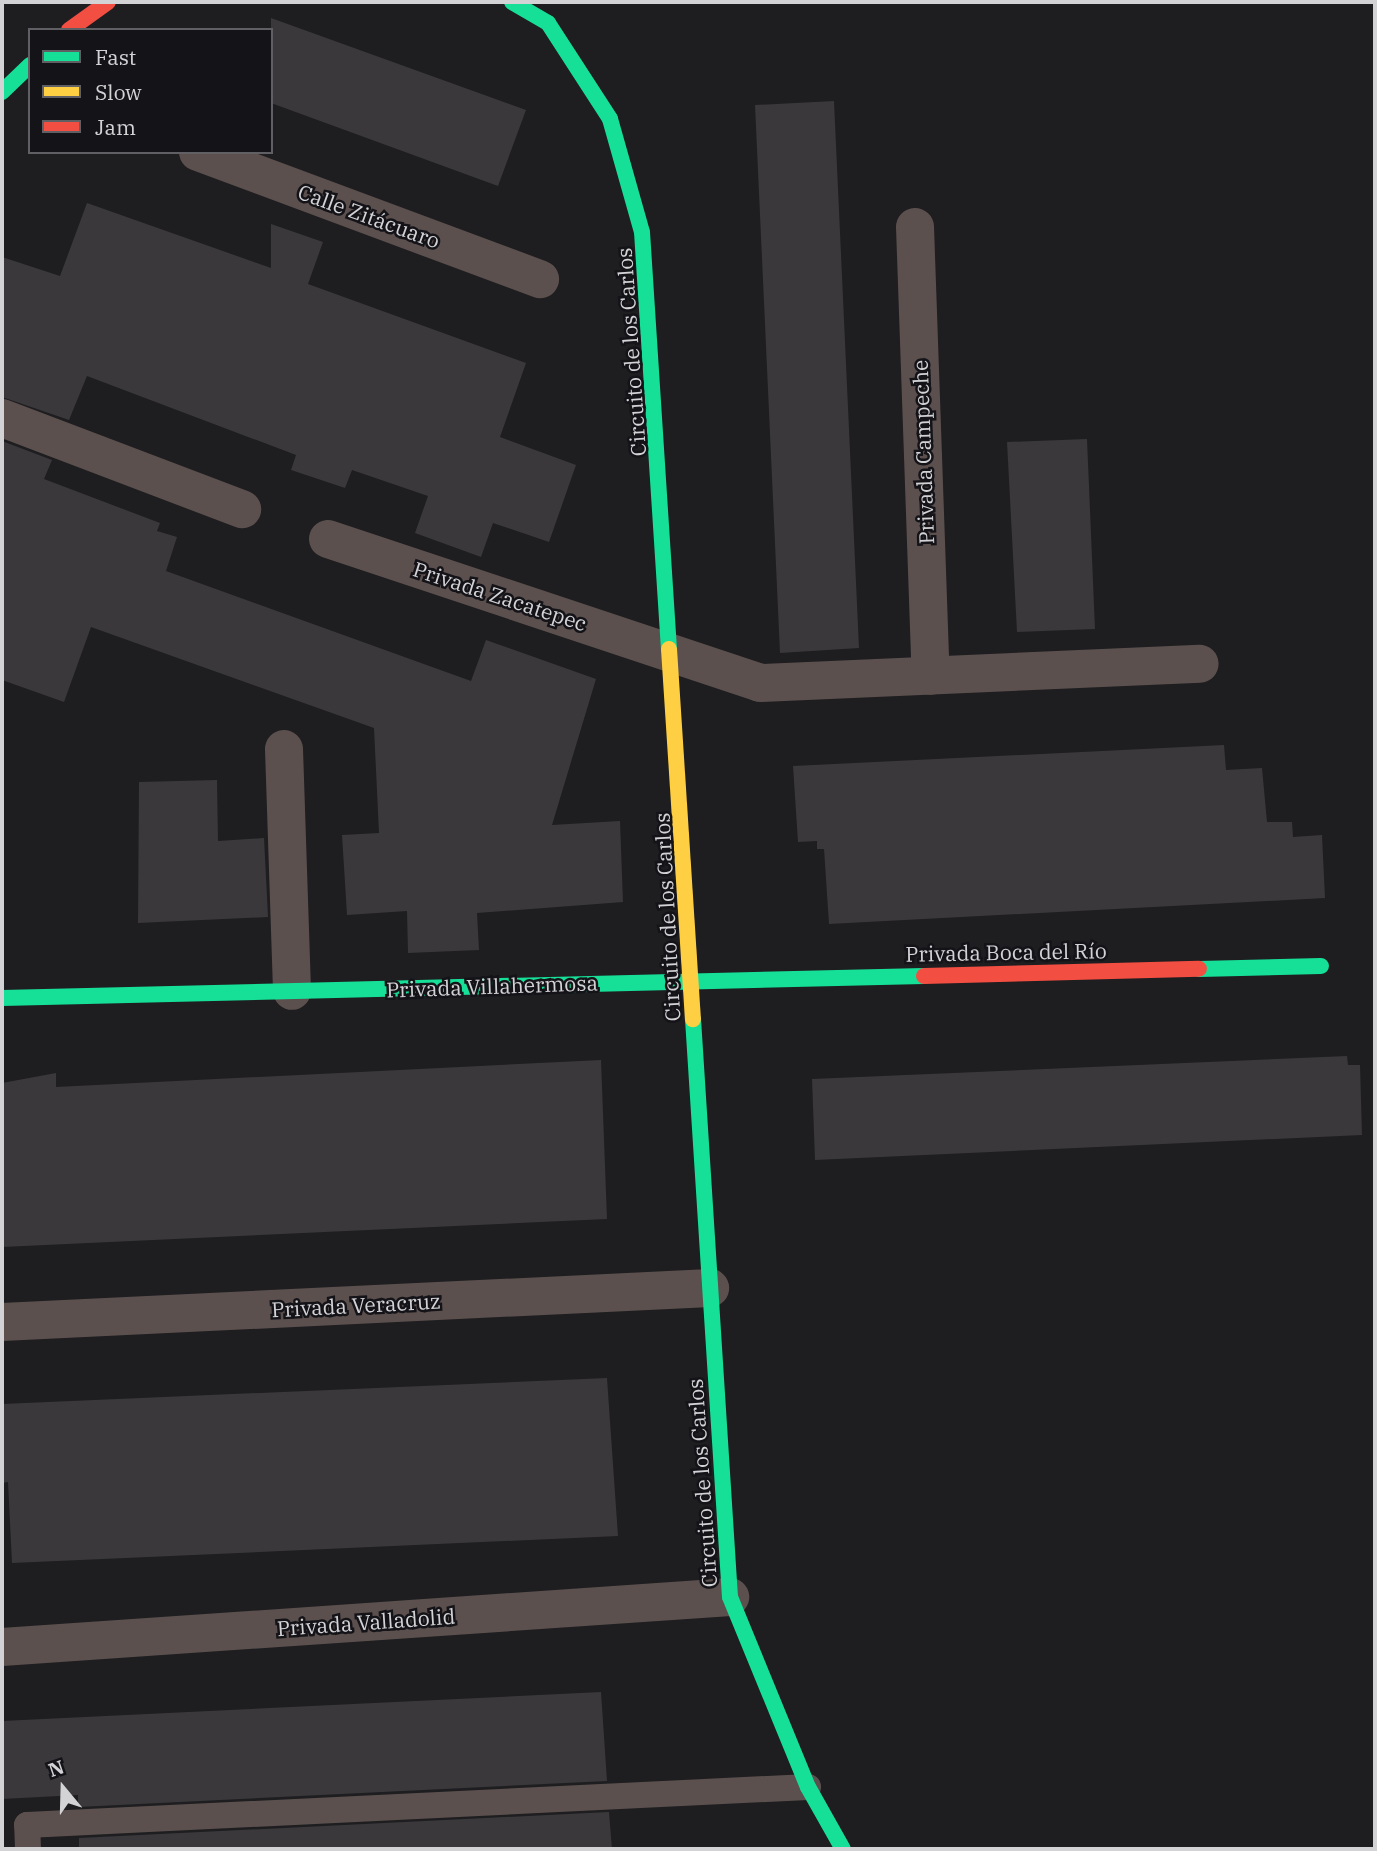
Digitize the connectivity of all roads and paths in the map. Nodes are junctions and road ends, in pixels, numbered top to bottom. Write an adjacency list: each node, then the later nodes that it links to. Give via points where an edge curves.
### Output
1 (108, 2): 3 (street)
2 (512, 2): 10 (street, Circuito de los Carlos, via 548,23 610,119 642,232)
3 (72, 28)
4 (203, 154): 6 (street, Calle Zitácuaro)
5 (915, 227): 12 (street, Privada Campeche)
6 (540, 279)
7 (2, 418): 8 (street)
8 (243, 509)
9 (328, 540): 10 (street, Privada Zacatepec)
10 (672, 652): 12 (street, via 760,683); 15 (street, Circuito de los Carlos)
11 (1200, 664): 12 (street)
12 (931, 676)
13 (284, 749): 16 (street)
14 (1321, 966): 15 (street, Privada Boca del Río)
15 (692, 980): 16 (street, Privada Villahermosa); 18 (street, Circuito de los Carlos)
16 (292, 991): 17 (street, Privada Villahermosa)
17 (2, 998)
18 (710, 1288): 19 (street, Privada Veracruz); 20 (street, Circuito de los Carlos)
19 (2, 1322)
20 (730, 1597): 21 (street, Privada Valladolid); 22 (street, Circuito de los Carlos)
21 (2, 1647)
22 (808, 1787): 23 (lane, via 27,1825); 24 (street, Circuito de los Carlos)
23 (28, 1849)
24 (843, 1849)

